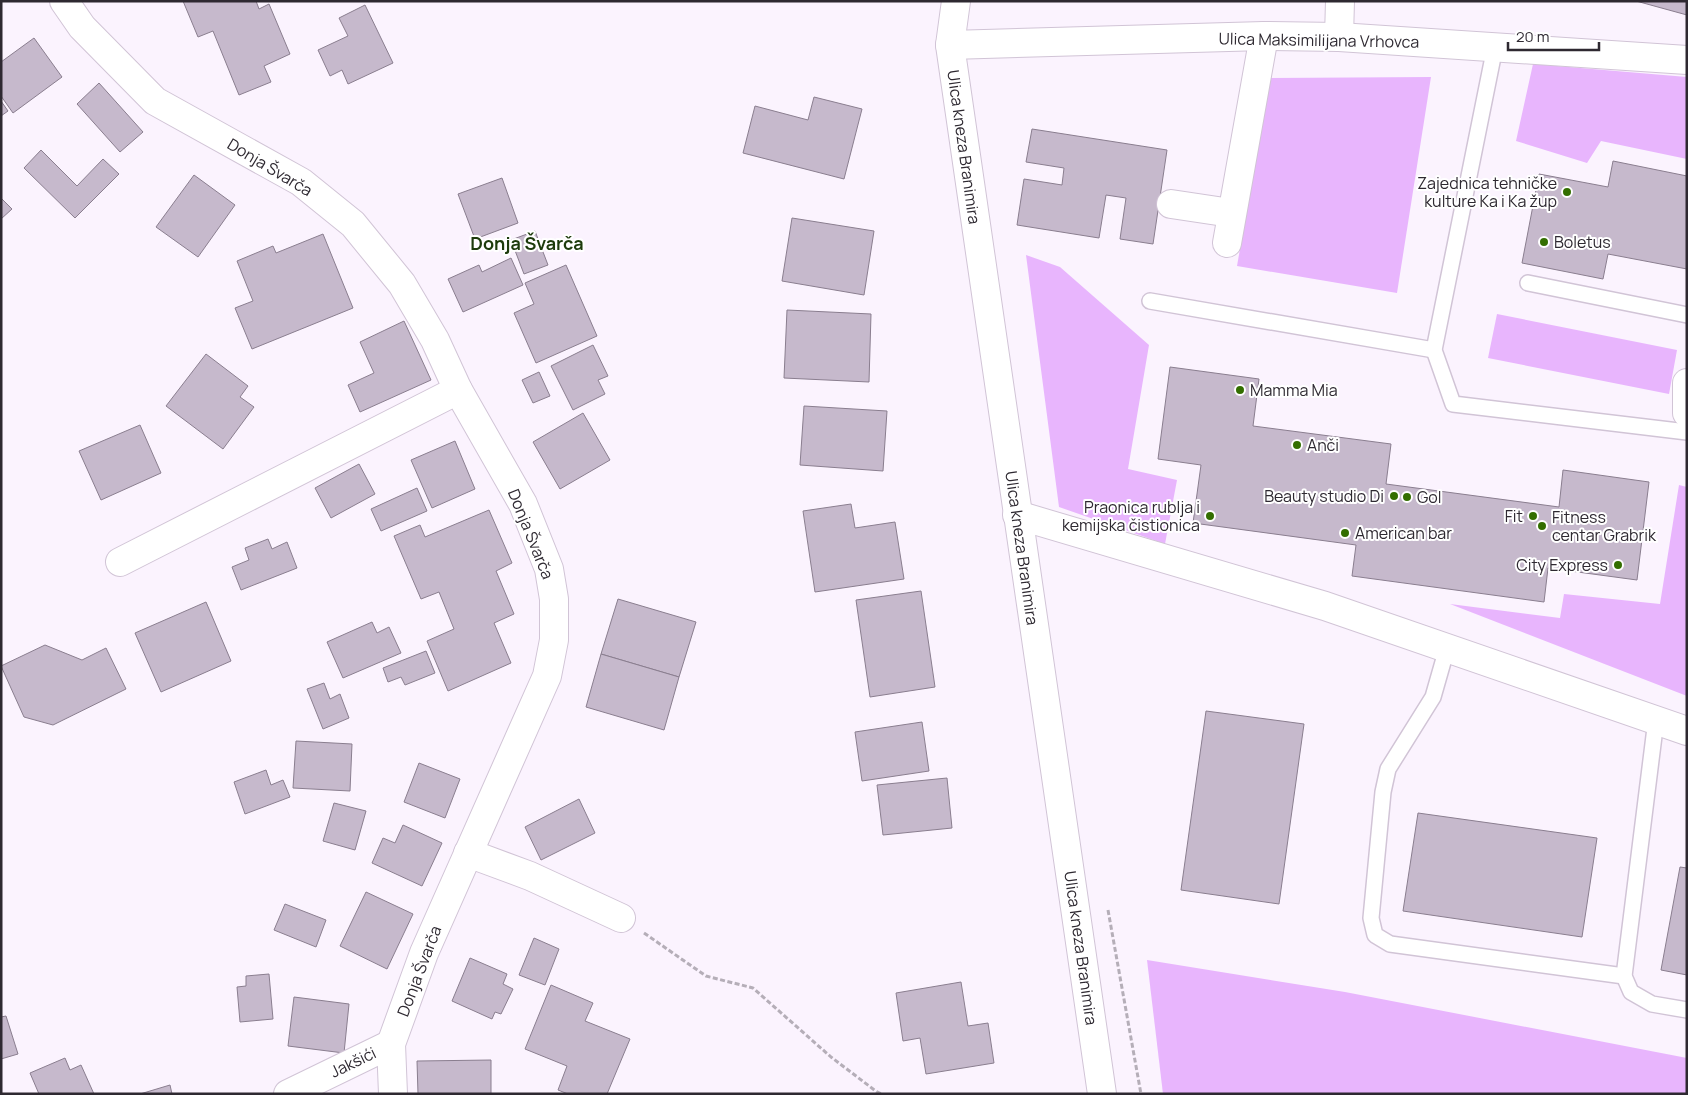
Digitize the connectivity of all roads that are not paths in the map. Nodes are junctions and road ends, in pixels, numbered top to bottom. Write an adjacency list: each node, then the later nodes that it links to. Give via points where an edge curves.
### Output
1 (64, 1): 17 (street, Donja Švarča, via 82,27 155,101 301,182 353,224 402,284 435,340)
2 (956, 1): 6 (street, Ulica kneza Branimira)
3 (1340, 1): 5 (street)
4 (1264, 36): 5 (street, Ulica Maksimilijana Vrhovca); 6 (street, Ulica Maksimilijana Vrhovca); 10 (street)
5 (1339, 37): 7 (street, Ulica Maksimilijana Vrhovca)
6 (950, 45): 20 (street, Ulica kneza Branimira)
7 (1495, 46): 8 (street, Ulica Maksimilijana Vrhovca); 15 (lane)
8 (1687, 60)
9 (1171, 204): 10 (street)
10 (1231, 213): 11 (street)
11 (1227, 243)
12 (1528, 282): 14 (lane)
13 (1150, 302): 15 (lane)
14 (1687, 315)
15 (1434, 350): 19 (lane, via 1453,404)
16 (1687, 383): 18 (street)
17 (458, 390): 21 (street); 25 (street, Donja Švarča, via 523,504 549,568 554,599 554,640 547,676)
18 (1687, 413)
19 (1687, 432)
20 (1017, 516): 22 (street, via 1325,606); 32 (street, Ulica kneza Branimira)
21 (120, 562)
22 (1447, 648): 23 (street); 27 (lane, via 1433,697 1388,769 1371,918 1375,934 1390,944)
23 (1656, 720): 24 (street); 27 (lane)
24 (1687, 731)
25 (468, 853): 26 (street, via 530,876); 29 (street, Donja Švarča, via 424,954)
26 (621, 918)
27 (1624, 976): 28 (lane, via 1631,992 1652,1004)
28 (1687, 1010)
29 (391, 1044): 30 (street, Jakšići); 31 (street, Donja Švarča)
30 (288, 1094)
31 (393, 1094)
32 (1102, 1094)

